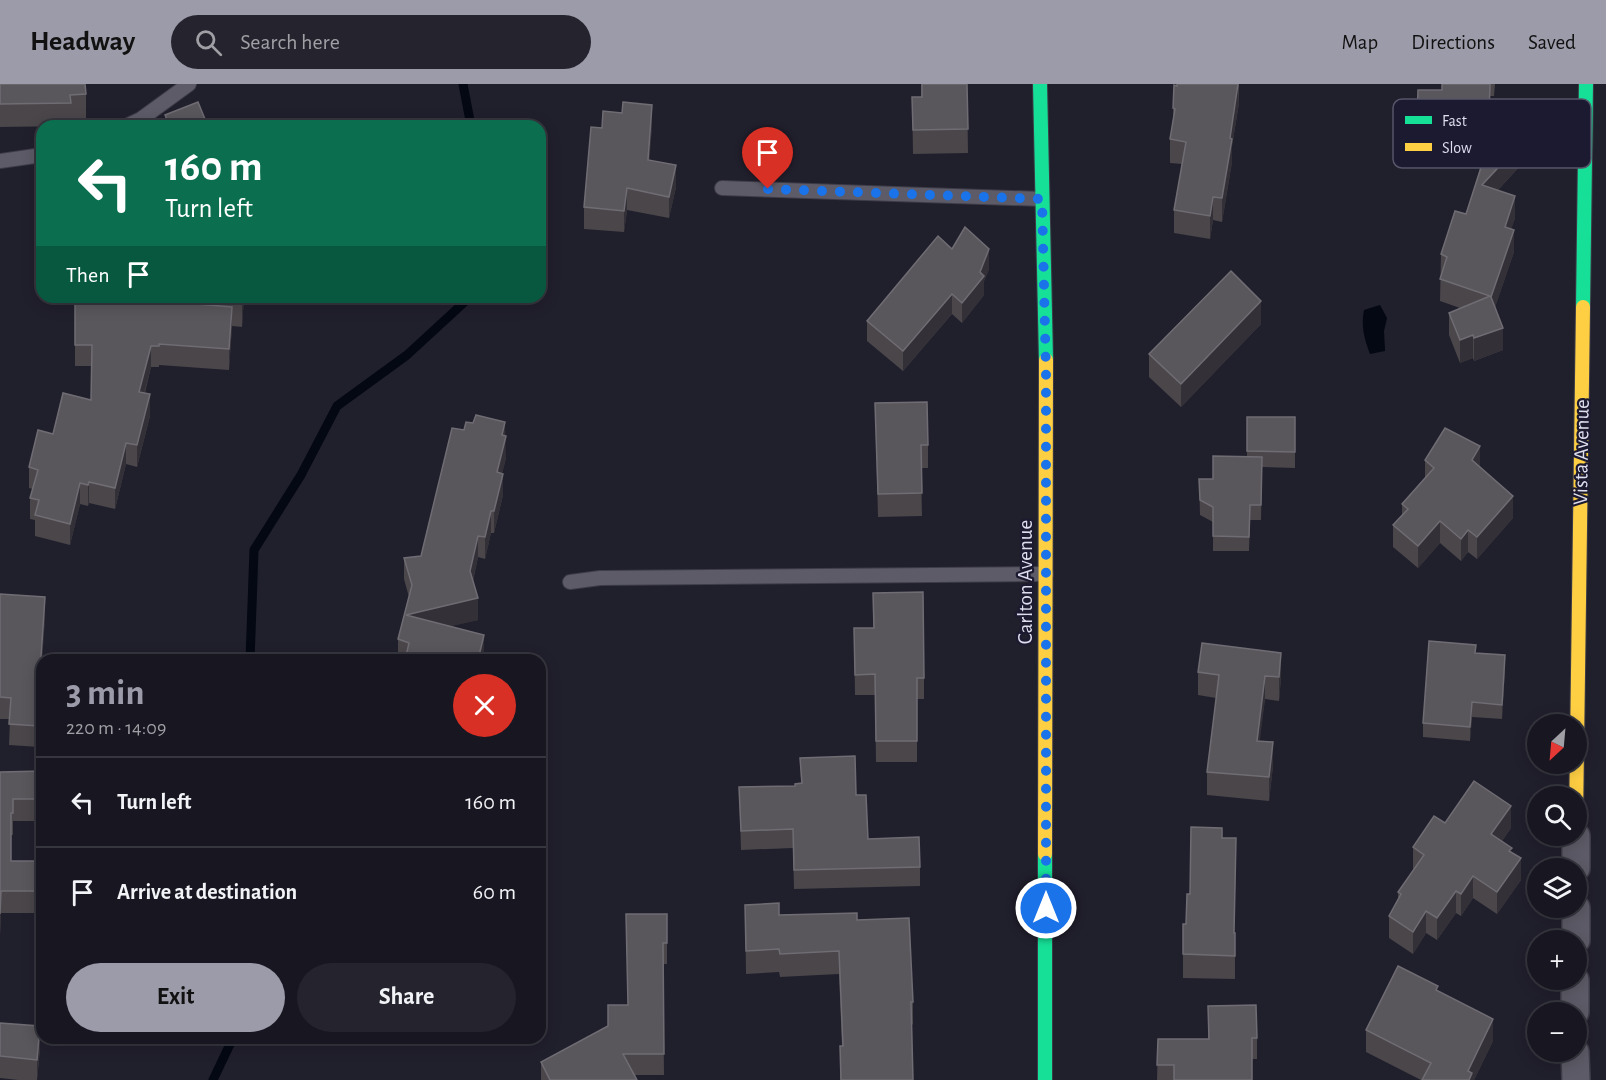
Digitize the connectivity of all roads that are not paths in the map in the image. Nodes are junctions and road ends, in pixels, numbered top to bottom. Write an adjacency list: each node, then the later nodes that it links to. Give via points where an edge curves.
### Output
1 (189, 84): 5 (lane)
2 (1040, 84): 10 (street, Carlton Avenue)
3 (1586, 84): 4 (street, Vista Avenue)
4 (1586, 99)
5 (139, 120)
6 (36, 156): 7 (lane)
7 (0, 161)
8 (1585, 168): 13 (street, Vista Avenue)
9 (722, 188): 10 (lane)
10 (1042, 199): 11 (street, Carlton Avenue)
11 (1046, 574): 12 (lane, via 600,578); 15 (street, Carlton Avenue)
12 (570, 582)
13 (1576, 786)
14 (1575, 1062): 16 (street)
15 (1045, 1080)
16 (1576, 1080)

